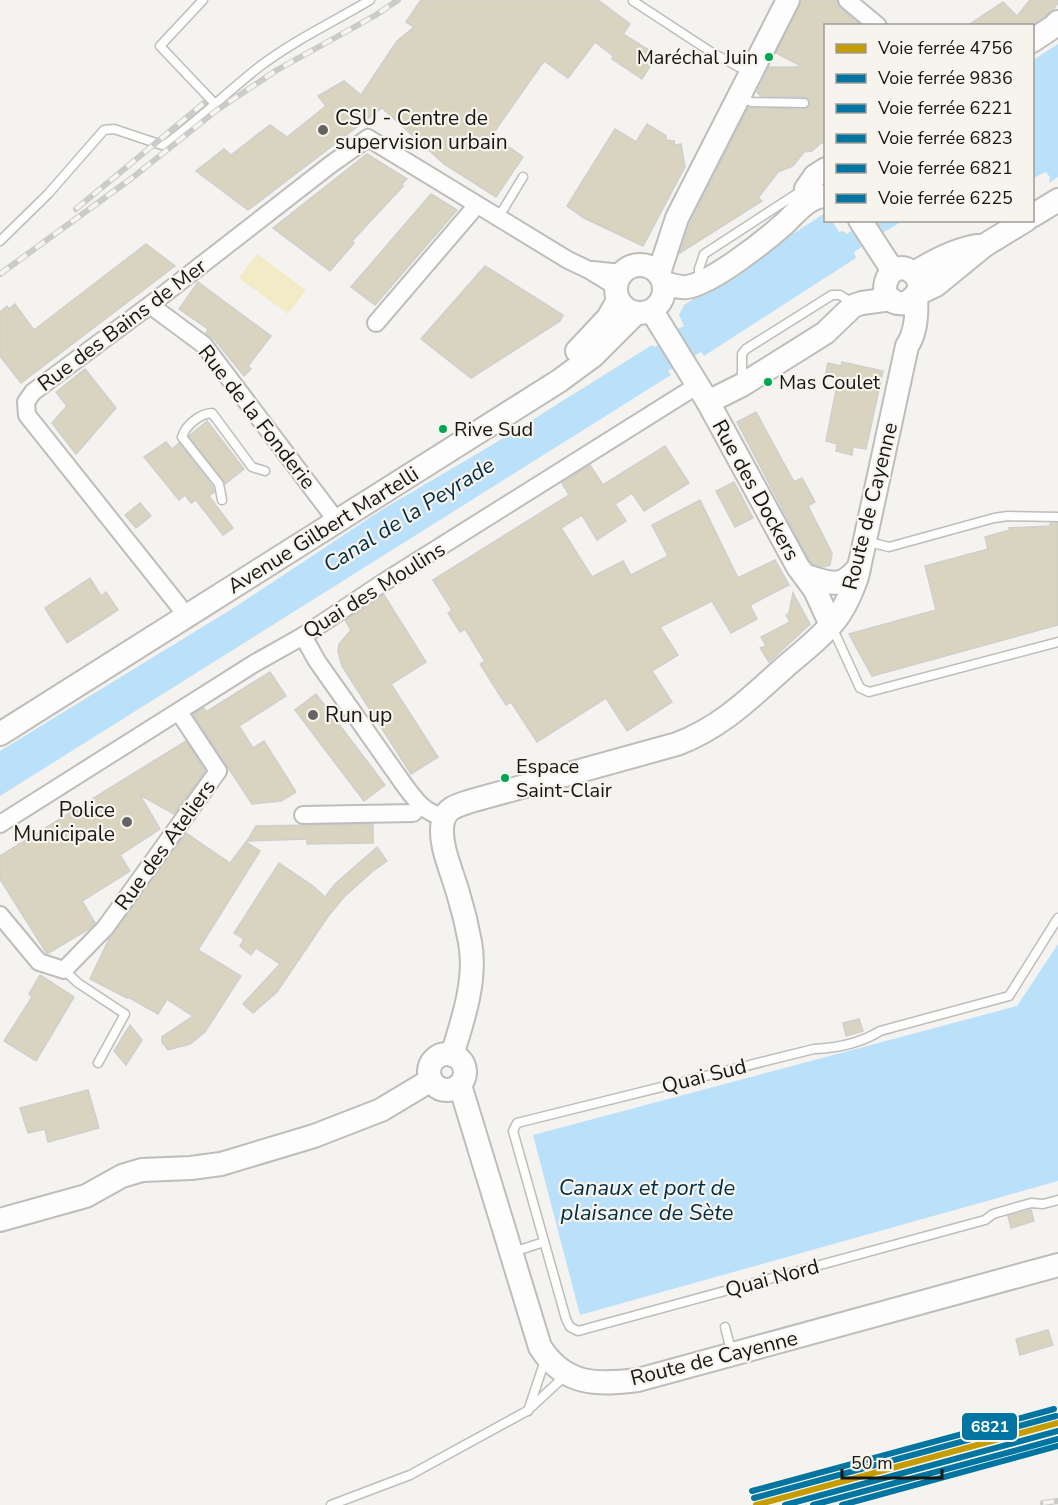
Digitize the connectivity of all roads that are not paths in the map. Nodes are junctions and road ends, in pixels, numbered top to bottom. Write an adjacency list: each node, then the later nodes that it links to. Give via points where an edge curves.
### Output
1 (203, 0): 12 (lane, via 160,46)
2 (370, 0): 12 (lane, via 259,67)
3 (788, 0): 9 (street)
4 (847, 0): 7 (street)
5 (633, 1): 9 (lane)
6 (1058, 22): 8 (street)
7 (876, 24)
8 (1034, 40)
9 (751, 74): 10 (street)
10 (740, 96): 11 (lane, via 751,102); 20 (street)
11 (804, 103)
12 (216, 105): 23 (lane, via 162,145 114,129 104,130)
13 (824, 170): 15 (street, via 815,176)
14 (523, 177): 19 (lane)
15 (819, 191): 24 (street, via 767,239 712,276 687,287)
16 (1058, 200): 18 (street)
17 (477, 205): 19 (street); 27 (street, Rue des Bains de Mer, via 368,138); 29 (street)
18 (1034, 215)
19 (498, 218): 25 (street, via 568,261)
20 (677, 218): 24 (street); 25 (street, Avenue Gilbert Martelli)
21 (861, 222): 26 (street)
22 (1023, 222): 26 (street, via 985,245 936,285)
23 (0, 241)
24 (661, 278): 25 (street, via 646,265); 28 (street, via 664,296 657,307)
25 (623, 281): 28 (street, via 629,311); 33 (street, Avenue Gilbert Martelli, via 608,318 564,362)
26 (901, 285): 30 (street, Quai des Moulins, via 853,306 825,333 742,385); 35 (street, Route de Cayenne, via 917,311)
27 (150, 305): 33 (street, Rue de la Fonderie, via 204,345); 38 (street, Rue des Bains de Mer, via 33,392 26,402 27,415)
28 (644, 312): 30 (street, Rue des Dockers, via 665,331); 44 (street, Avenue Gilbert Martelli, via 559,381)
29 (376, 323)
30 (698, 385): 37 (street, Rue des Dockers); 40 (street, Quai des Moulins)
31 (265, 471): 32 (lane, via 252,467 212,413 204,414 185,428 182,437 219,484)
32 (222, 500)
33 (330, 512): 38 (street, Avenue Gilbert Martelli)
34 (1058, 517): 35 (lane, via 994,518 889,547)
35 (865, 541): 36 (street, Route de Cayenne)
36 (859, 567): 37 (street, Rue des Dockers, via 840,583); 39 (street, Route de Cayenne, via 851,593)
37 (806, 576): 39 (street, Rue des Dockers)
38 (179, 606): 43 (street, Avenue Gilbert Martelli)
39 (831, 625): 41 (lane, via 860,688 868,692); 47 (street, Route de Cayenne, via 744,704 697,737 471,801 450,808)
40 (303, 636): 42 (street, Quai des Moulins); 45 (street, via 316,661)
41 (1058, 642)
42 (179, 712): 48 (street, Quai des Moulins); 51 (street, Rue des Ateliers, via 218,771 105,928)
43 (0, 720)
44 (0, 734)
45 (420, 806): 46 (street, via 413,813); 47 (street)
46 (303, 815)
47 (444, 817): 52 (street, via 445,847 471,951 471,979)
48 (0, 824)
49 (0, 915): 51 (street, via 39,962)
50 (1058, 918): 58 (lane, Quai Sud, via 1009,996 831,1048 814,1048 517,1123 513,1131)
51 (64, 970): 53 (lane, via 125,1014)
52 (452, 1055): 54 (street, via 433,1060); 55 (street, Route de Cayenne, via 459,1058 465,1071)
53 (98, 1063)
54 (430, 1080): 55 (street, via 441,1089); 57 (street, via 381,1110 314,1136 221,1164 142,1170 86,1196)
55 (460, 1085): 59 (street, Route de Cayenne)
56 (1058, 1200): 58 (lane, Quai Nord, via 1031,1203 985,1220 578,1331 570,1328 566,1318)
57 (0, 1220)
58 (544, 1242): 59 (lane)
59 (510, 1253): 63 (street, Route de Cayenne)
60 (1058, 1265): 62 (street, Route de Cayenne)
61 (725, 1327): 62 (lane)
62 (733, 1354): 64 (street, Route de Cayenne, via 638,1380 596,1383)
63 (546, 1357): 64 (street, Route de Cayenne); 65 (lane)
64 (567, 1374): 65 (lane)
65 (528, 1411): 66 (lane, via 410,1475)
66 (347, 1502): 67 (lane)
67 (331, 1505)

